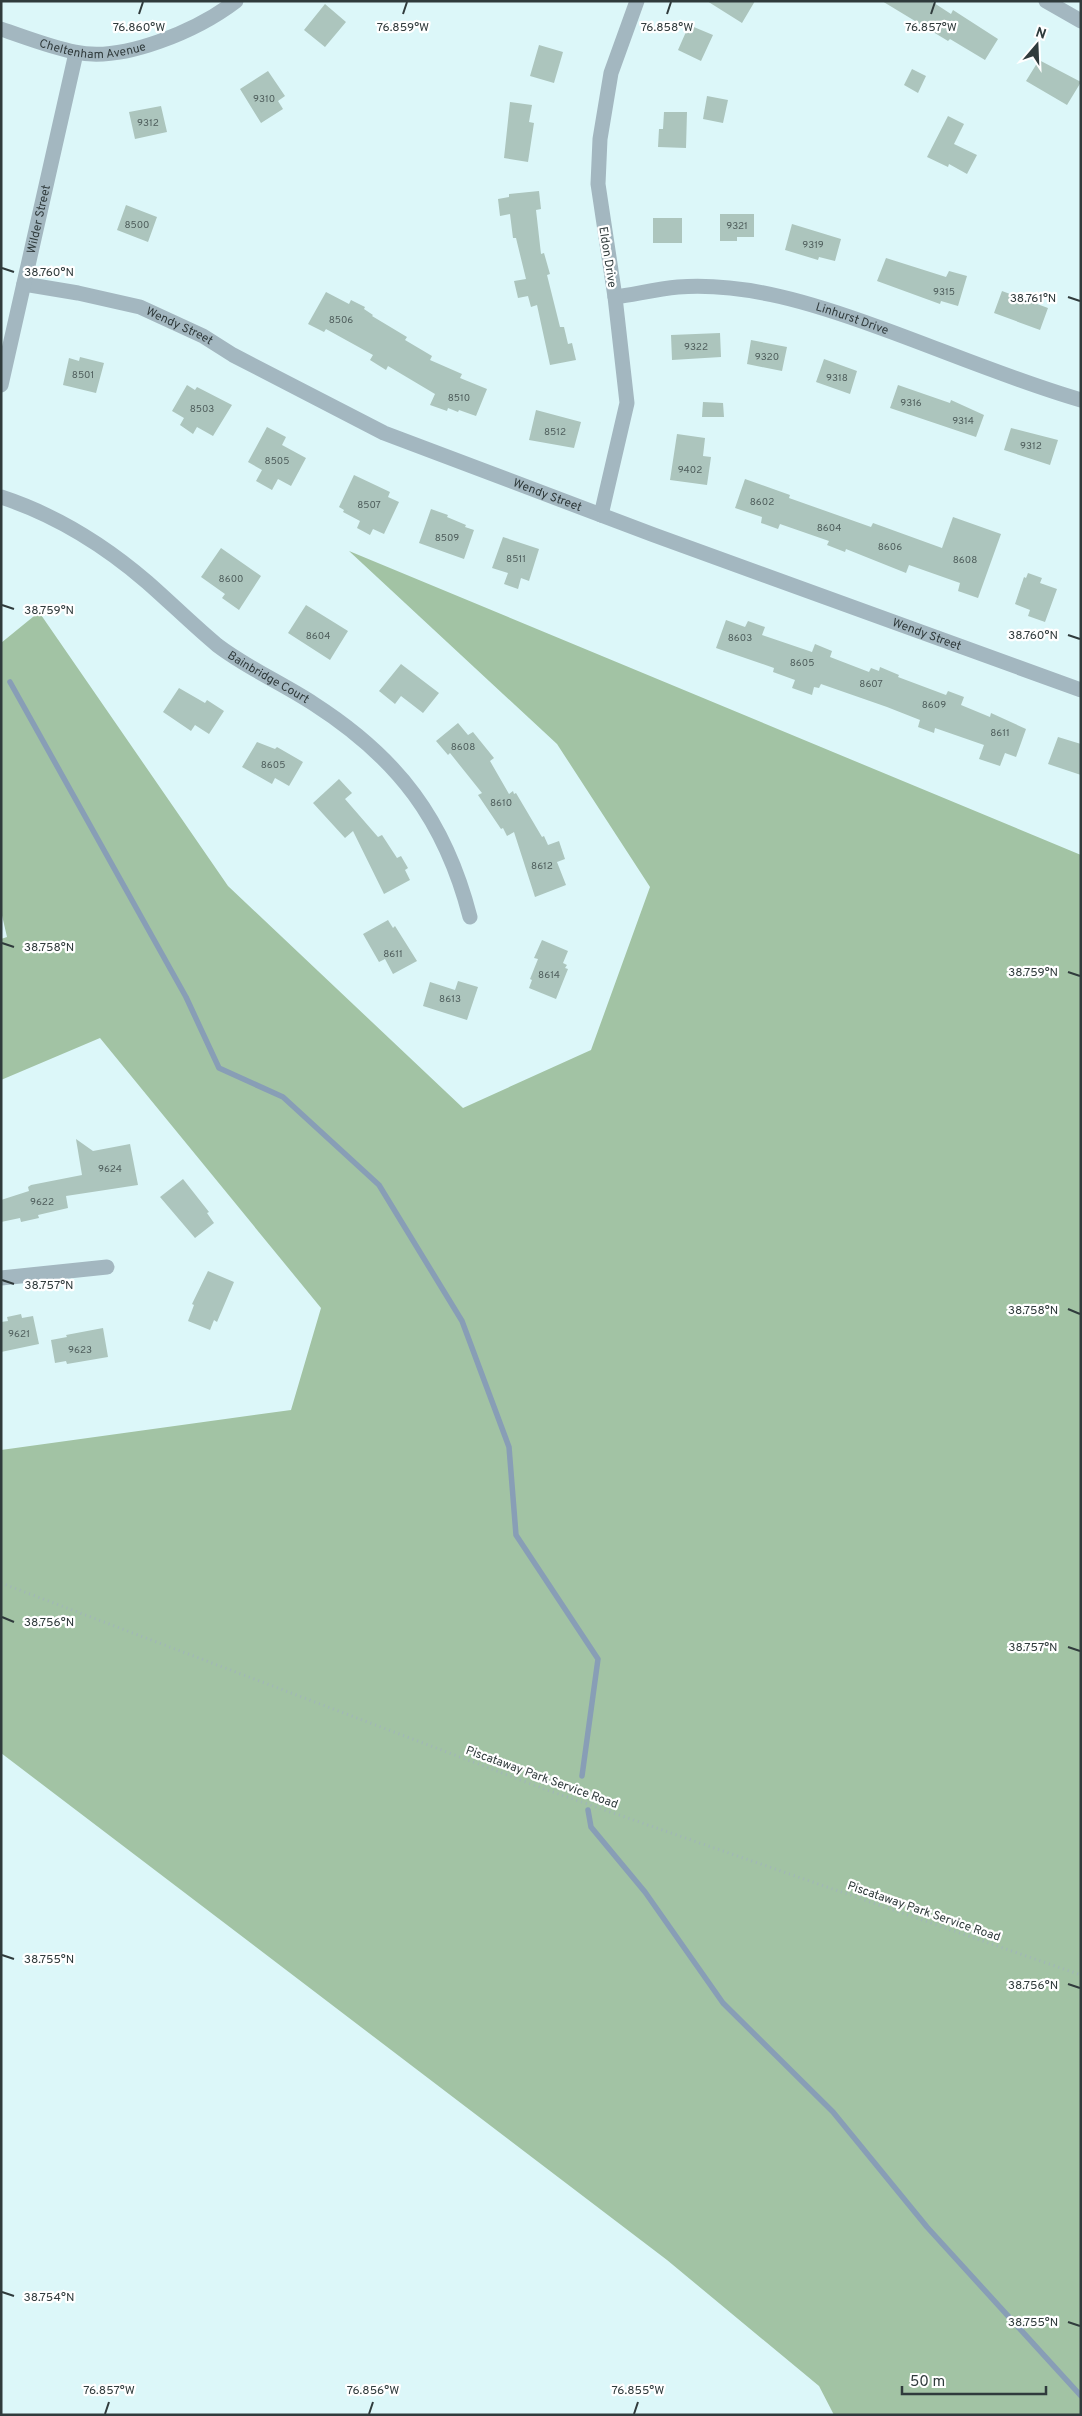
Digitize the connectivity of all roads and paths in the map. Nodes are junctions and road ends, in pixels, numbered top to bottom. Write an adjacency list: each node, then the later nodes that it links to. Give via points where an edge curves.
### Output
1 (236, 1): 6 (street, Cheltenham Avenue, via 189,30 154,44 101,54)
2 (637, 1): 8 (street, Eldon Drive, via 611,73 600,138 598,184)
3 (1046, 1): 4 (street)
4 (1081, 21)
5 (1, 29): 6 (street, Cheltenham Avenue)
6 (76, 53): 7 (street, Wilder Street)
7 (24, 284): 9 (street, Wilder Street); 12 (street, Wendy Street, via 140,307 203,336 233,355 384,433)
8 (615, 297): 10 (street, Linhurst Drive, via 679,287 742,290 789,298); 12 (street, Eldon Drive, via 628,403)
9 (1, 385)
10 (1081, 400)
11 (1, 497): 14 (street, Bainbridge Court, via 71,527 111,554 236,660 312,702 357,733 382,756 420,801 460,880)
12 (601, 515): 13 (street, Wendy Street)
13 (1081, 690)
14 (470, 917)
15 (107, 1268): 16 (street)
16 (1, 1278)
17 (1, 1583): 18 (path, Piscataway Park Service Road, via 547,1790)
18 (1081, 1975)

